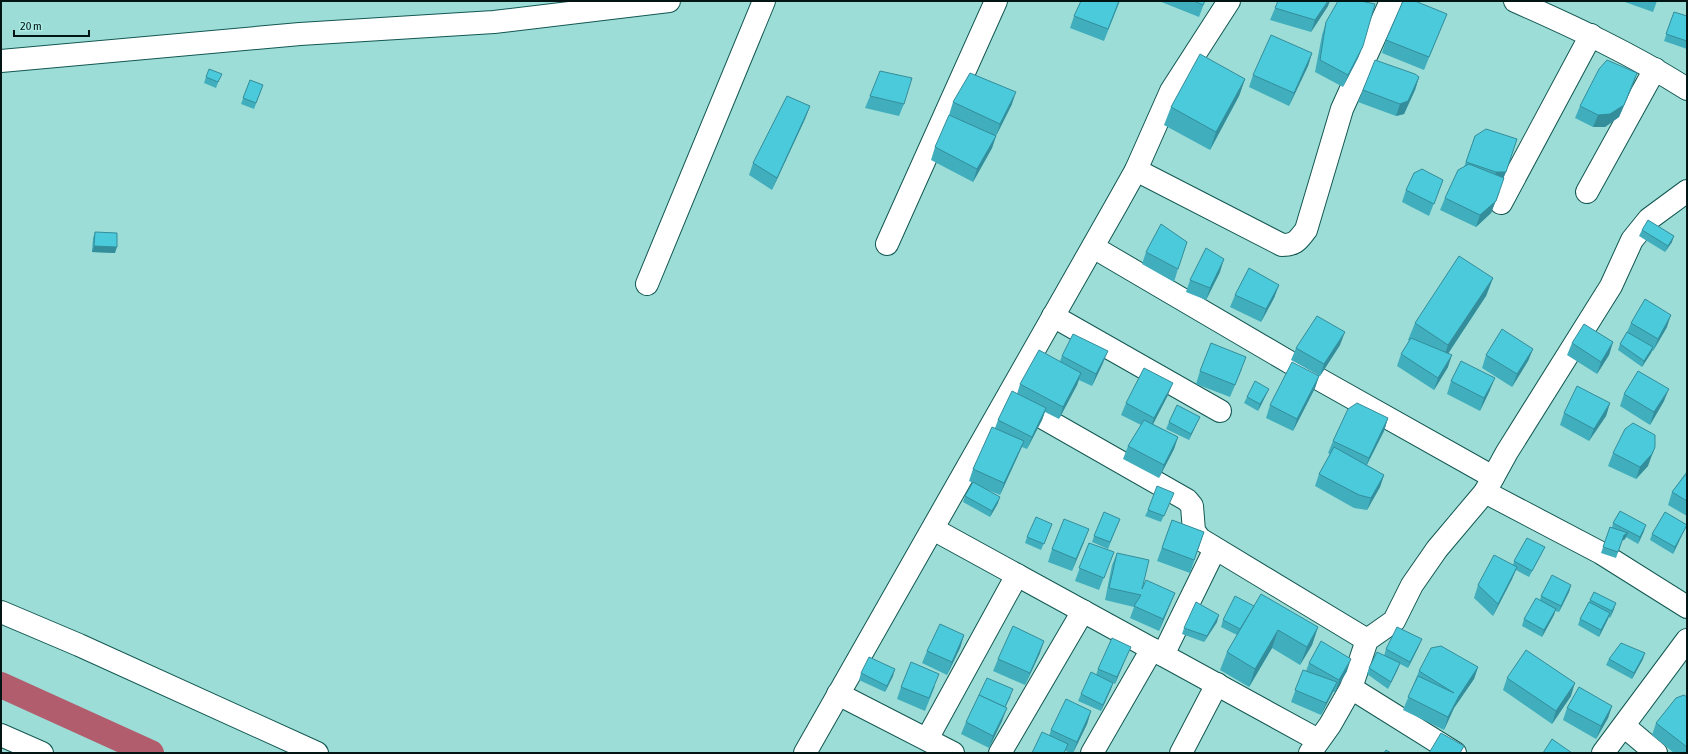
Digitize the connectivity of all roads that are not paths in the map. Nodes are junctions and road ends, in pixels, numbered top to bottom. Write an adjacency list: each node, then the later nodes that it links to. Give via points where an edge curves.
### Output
1 (669, 1): 8 (street, via 494,22 300,34)
2 (764, 1): 17 (street)
3 (996, 1): 15 (street)
4 (1228, 1): 11 (street, via 1171,91)
5 (1391, 1): 11 (street, via 1342,109 1306,230 1299,240 1291,245 1282,245)
6 (1515, 1): 7 (street)
7 (1591, 35): 9 (street); 14 (street)
8 (1, 61)
9 (1655, 69): 10 (street); 13 (street)
10 (1687, 89)
11 (1136, 170): 16 (street)
12 (1687, 191): 21 (street, via 1649,218 1632,240 1610,286)
13 (1586, 192)
14 (1501, 204)
15 (887, 244)
16 (1092, 247): 18 (street); 21 (street, via 1308,373)
17 (648, 284)
18 (1054, 316): 19 (street); 20 (street)
19 (1007, 398): 22 (street); 23 (street, via 1187,500 1192,506 1194,531 1200,539)
20 (1220, 411)
21 (1489, 484): 25 (street); 28 (street, via 1437,548 1412,585 1394,621)
22 (933, 529): 24 (street); 33 (street)
23 (1215, 549): 28 (street); 30 (street)
24 (1016, 575): 26 (street); 36 (street)
25 (1687, 607)
26 (1083, 611): 30 (street); 42 (street)
27 (1, 612): 39 (street)
28 (1367, 640): 32 (street)
29 (1687, 640): 34 (street)
30 (1158, 652): 31 (street); 43 (street)
31 (1217, 684): 37 (street); 44 (street)
32 (1351, 688): 37 (street); 45 (street)
33 (838, 694): 36 (street); 40 (street)
34 (1624, 726): 46 (street); 47 (street)
35 (1, 735): 38 (street)
36 (927, 739): 41 (street)
37 (1312, 750)
38 (42, 753)
39 (317, 753)
40 (805, 753)
41 (953, 753)
42 (1000, 753)
43 (1092, 753)
44 (1181, 753)
45 (1456, 753)
46 (1603, 753)
47 (1656, 753)

